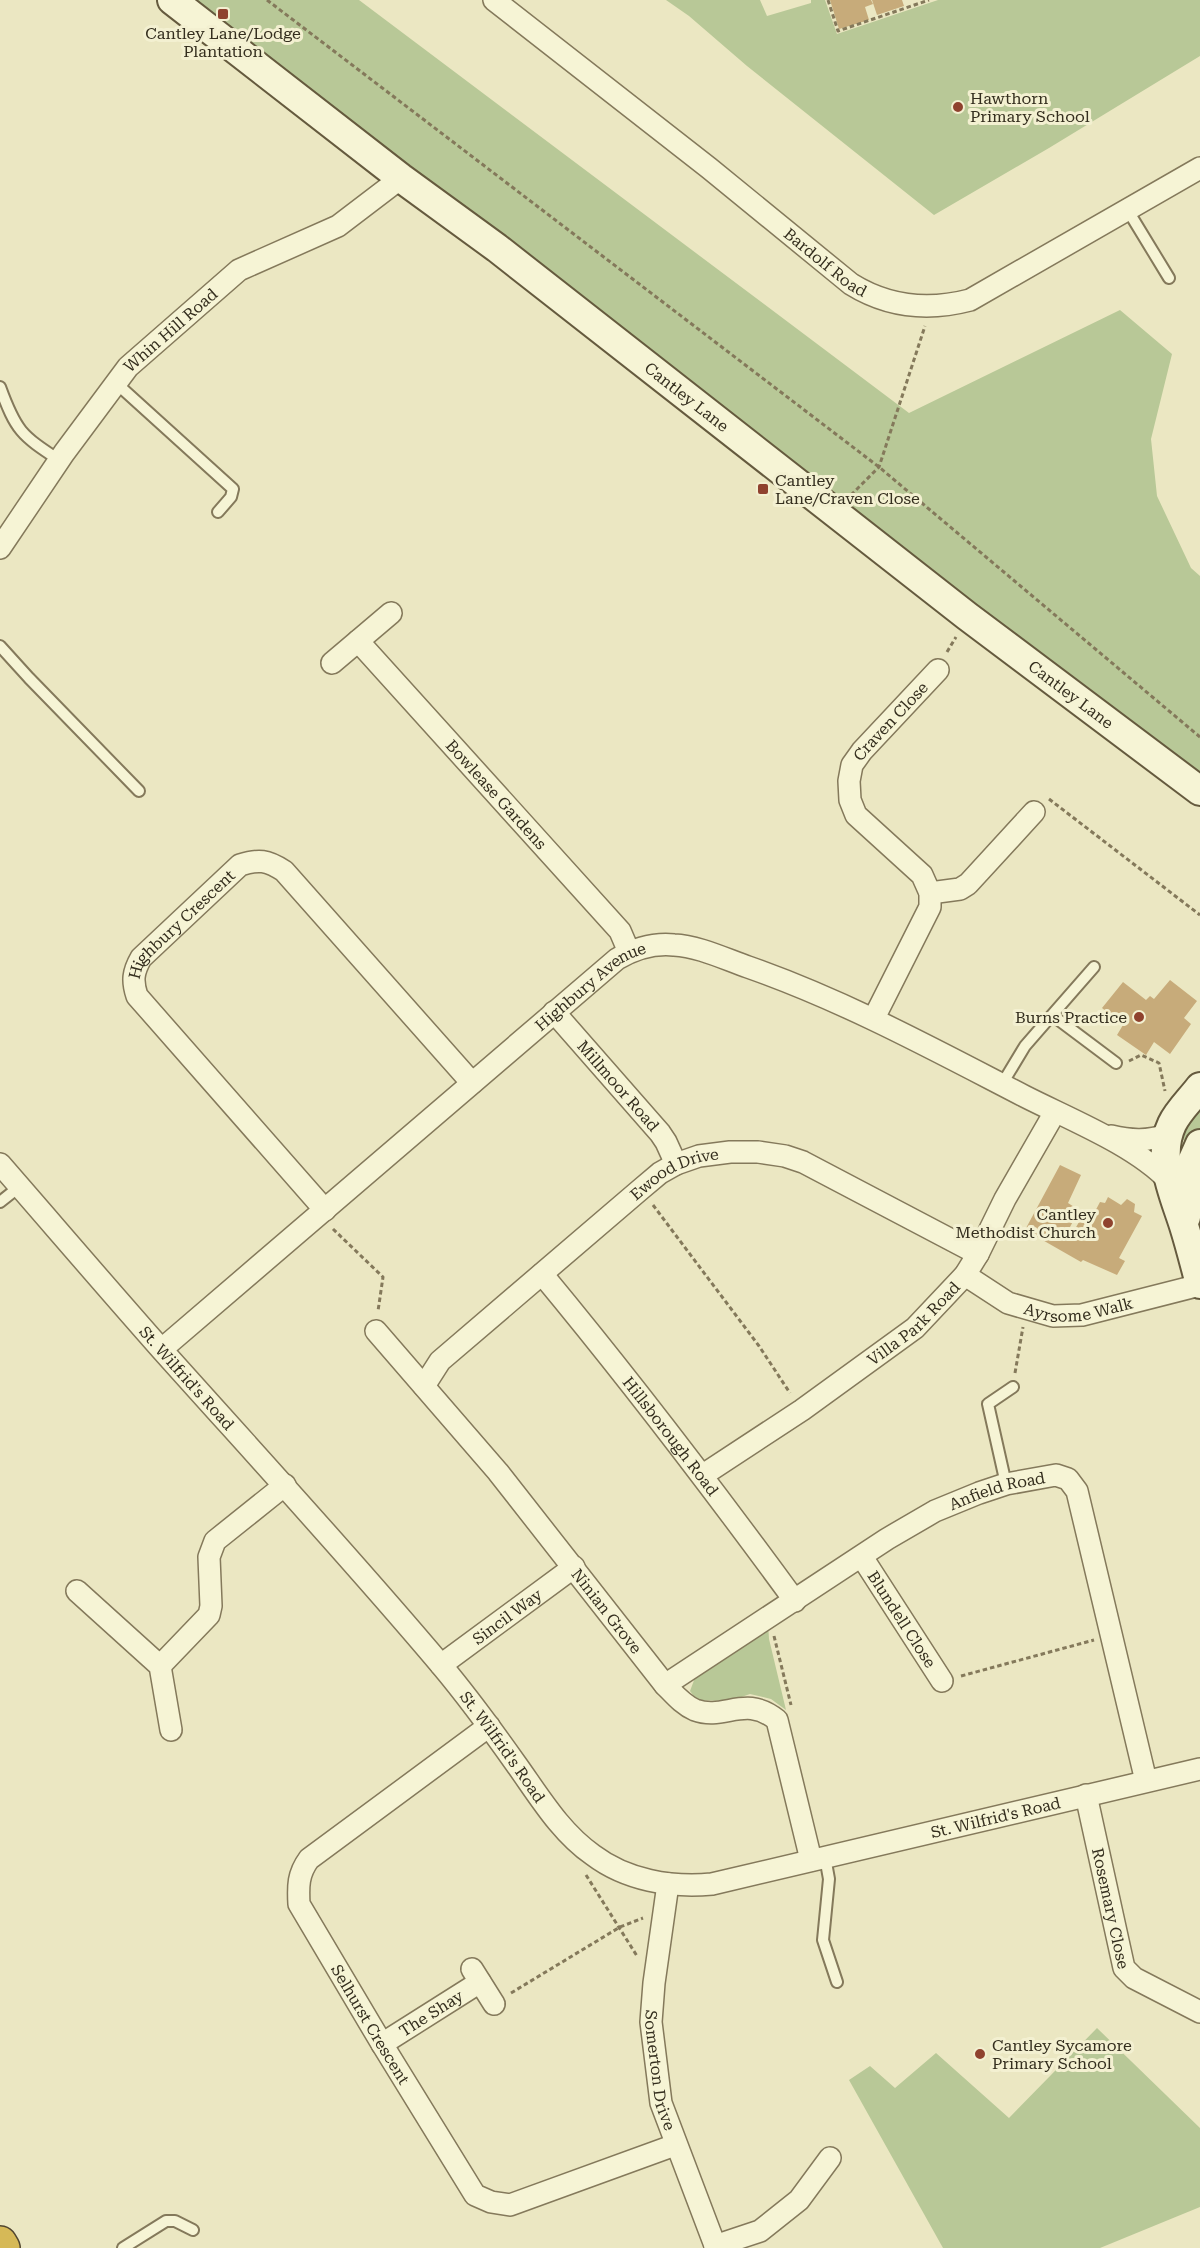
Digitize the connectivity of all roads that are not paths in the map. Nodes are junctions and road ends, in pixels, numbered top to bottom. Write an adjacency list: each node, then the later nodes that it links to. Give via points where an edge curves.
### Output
1 (172, 0): 4 (main road, Cantley Lane)
2 (494, 0): 5 (street, Bardolf Road, via 851,284 886,302 931,307 970,300)
3 (1200, 168): 5 (street, Bardolf Road)
4 (401, 178): 7 (street, Whin Hill Road, via 338,226 239,270 128,367); 18 (main road, Cantley Lane)
5 (1127, 209): 6 (lane)
6 (1169, 278)
7 (116, 382): 9 (street, Whin Hill Road); 10 (lane, via 233,489)
8 (0, 387): 9 (lane, via 9,414 21,433)
9 (59, 460): 11 (street, Whin Hill Road)
10 (218, 512)
11 (0, 548)
12 (391, 614): 13 (street)
13 (358, 641): 15 (street); 21 (street, Bowlease Gardens, via 620,931)
14 (0, 646): 17 (lane)
15 (332, 663)
16 (938, 670): 20 (street, Craven Close, via 862,751 852,765 849,782 856,815 922,875)
17 (139, 791)
18 (1200, 791)
19 (1034, 812): 20 (street, via 968,884 960,889)
20 (930, 893): 25 (street, via 930,907)
21 (629, 952): 23 (street, Highbury Avenue); 25 (street, Highbury Avenue, via 650,946 685,946 803,987)
22 (1094, 967): 24 (lane)
23 (554, 1012): 27 (street, Highbury Avenue); 35 (street, Millmoor Road, via 660,1133)
24 (1052, 1015): 26 (lane); 28 (lane, via 1025,1046)
25 (874, 1018): 28 (street, Highbury Avenue)
26 (1116, 1063)
27 (472, 1083): 39 (street, Highbury Avenue); 39 (street, Highbury Crescent, via 284,871 270,862 240,865 141,958 133,982 137,996)
28 (1002, 1084): 30 (street, Highbury Avenue)
29 (1200, 1087): 31 (main road)
30 (1055, 1112): 32 (street, Highbury Avenue); 41 (street, Villa Park Road)
31 (1170, 1129): 32 (street, via 1148,1141); 36 (main road, via 1166,1156)
32 (1098, 1133): 36 (street)
33 (1200, 1144): 40 (main road, via 1191,1164)
34 (0, 1164): 37 (street, St. Wilfrid's Road)
35 (676, 1164): 41 (street, Ewood Drive, via 730,1152 758,1152 803,1162); 42 (street, Ewood Drive, via 660,1173)
36 (1169, 1181): 40 (main road)
37 (20, 1187): 38 (lane); 46 (street, St. Wilfrid's Road)
38 (0, 1202)
39 (326, 1210): 46 (street, Highbury Avenue)
40 (1185, 1228): 44 (main road)
41 (978, 1254): 43 (street, Villa Park Road)
42 (542, 1274): 47 (street, Ewood Drive, via 440,1360); 49 (street, Hillsborough Road)
43 (965, 1275): 44 (street, Ayrsome Walk, via 1008,1303 1053,1316 1082,1315); 49 (street, Villa Park Road, via 915,1328)
44 (1200, 1285)
45 (376, 1331): 47 (street, Ninian Grove)
46 (162, 1349): 51 (street, St. Wilfrid's Road)
47 (424, 1386): 53 (street, Ninian Grove)
48 (1012, 1387): 50 (lane, via 988,1404)
49 (703, 1475): 55 (street, Hillsborough Road)
50 (1006, 1484): 52 (street, Anfield Road, via 935,1511); 63 (street, Anfield Road, via 1056,1475 1068,1479 1077,1491)
51 (285, 1485): 56 (street, St. Wilfrid's Road); 57 (street, via 216,1541 209,1557 209,1615)
52 (862, 1557): 55 (street, Anfield Road); 58 (street, Blundell Close)
53 (574, 1567): 56 (street, Sincil Way); 59 (street, Ninian Grove)
54 (77, 1591): 57 (street)
55 (795, 1600): 59 (street, Anfield Road)
56 (441, 1665): 60 (street, St. Wilfrid's Road)
57 (160, 1666): 61 (street)
58 (942, 1681)
59 (665, 1685): 65 (street, Ninian Grove, via 695,1710 716,1712 748,1707 760,1709 777,1720)
60 (489, 1725): 66 (street, St. Wilfrid's Road, via 555,1818 593,1856 642,1879); 70 (street, Selhurst Crescent, via 309,1859 300,1871 299,1904)
61 (171, 1730)
62 (1200, 1768): 63 (street, St. Wilfrid's Road)
63 (1146, 1781): 64 (street, St. Wilfrid's Road)
64 (1086, 1795): 65 (street, St. Wilfrid's Road); 69 (street, Rosemary Close, via 1124,1968 1134,1978)
65 (818, 1858): 66 (street, St. Wilfrid's Road, via 712,1884); 67 (lane, via 829,1879 823,1940)
66 (668, 1884): 71 (street, Somerton Drive, via 651,2022 661,2103)
67 (837, 1982)
68 (494, 2004): 70 (street, The Shay, via 476,1975)
69 (1200, 2012)
70 (382, 2044): 71 (street, Selhurst Crescent, via 475,2195 491,2202 510,2205)
71 (675, 2145): 75 (street, Somerton Drive)
72 (830, 2158): 75 (street, via 799,2200 760,2231)
73 (193, 2230): 77 (lane, via 166,2221)
74 (0, 2243): 76 (highway)
75 (715, 2247)
76 (3, 2248)
77 (123, 2248)

